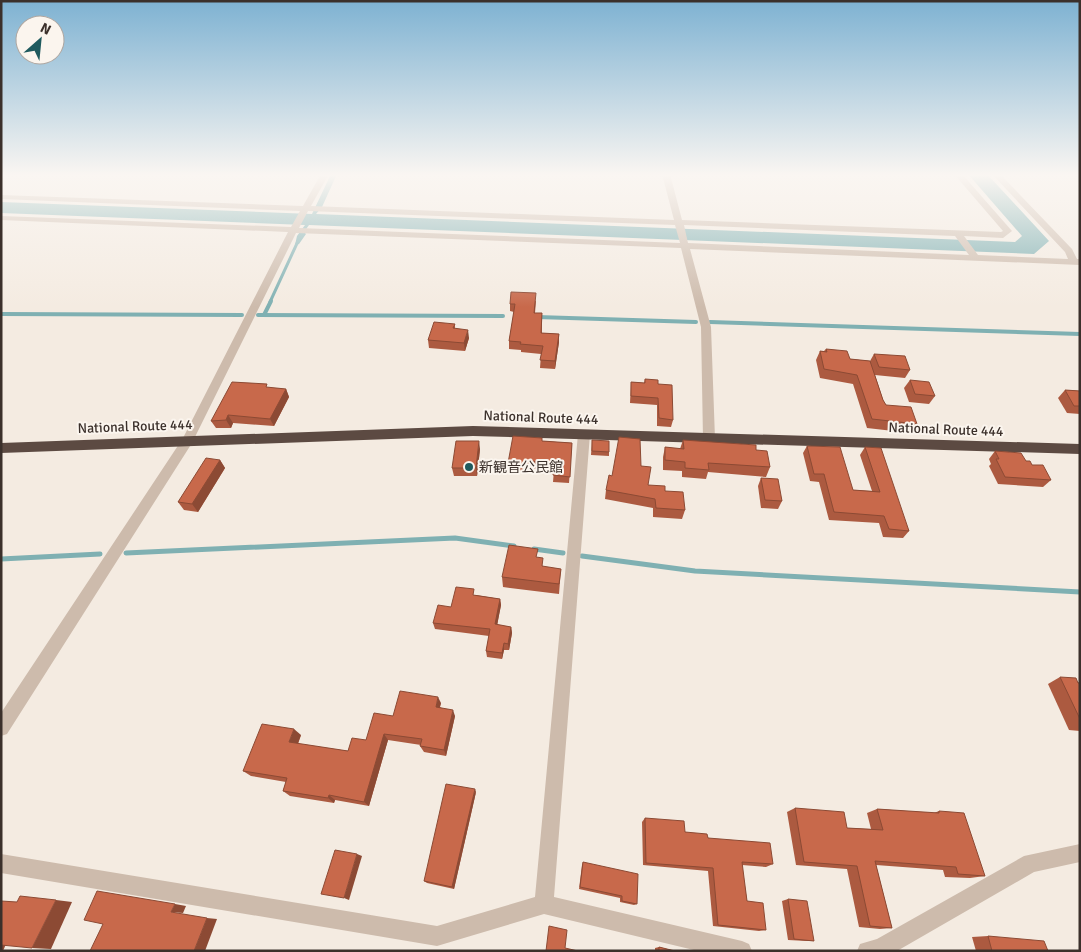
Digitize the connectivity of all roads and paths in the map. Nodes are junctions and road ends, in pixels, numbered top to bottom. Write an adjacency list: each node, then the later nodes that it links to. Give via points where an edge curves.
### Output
1 (12, 218): 8 (street)
2 (306, 218): 8 (street)
3 (517, 218): 7 (street)
4 (676, 218): 7 (street)
5 (997, 218): 9 (street, via 1008,231 1003,235)
6 (1038, 218): 12 (street)
7 (678, 225): 9 (street); 10 (street)
8 (299, 230): 10 (street); 15 (street)
9 (958, 234): 11 (street)
10 (684, 244): 11 (street); 14 (street, via 706,327)
11 (976, 258): 12 (street)
12 (1076, 262)
13 (584, 434): 14 (highway, National Route 444); 15 (highway, National Route 444, via 408,432); 21 (street)
14 (709, 439): 17 (highway, National Route 444)
15 (188, 440): 16 (highway, National Route 444); 18 (street)
16 (1, 448)
17 (1080, 449)
18 (1, 728)
19 (1080, 853): 23 (street, via 1031,863 880,948)
20 (1, 863): 21 (street, via 437,936)
21 (544, 904): 22 (street)
22 (741, 951)
23 (867, 951)

